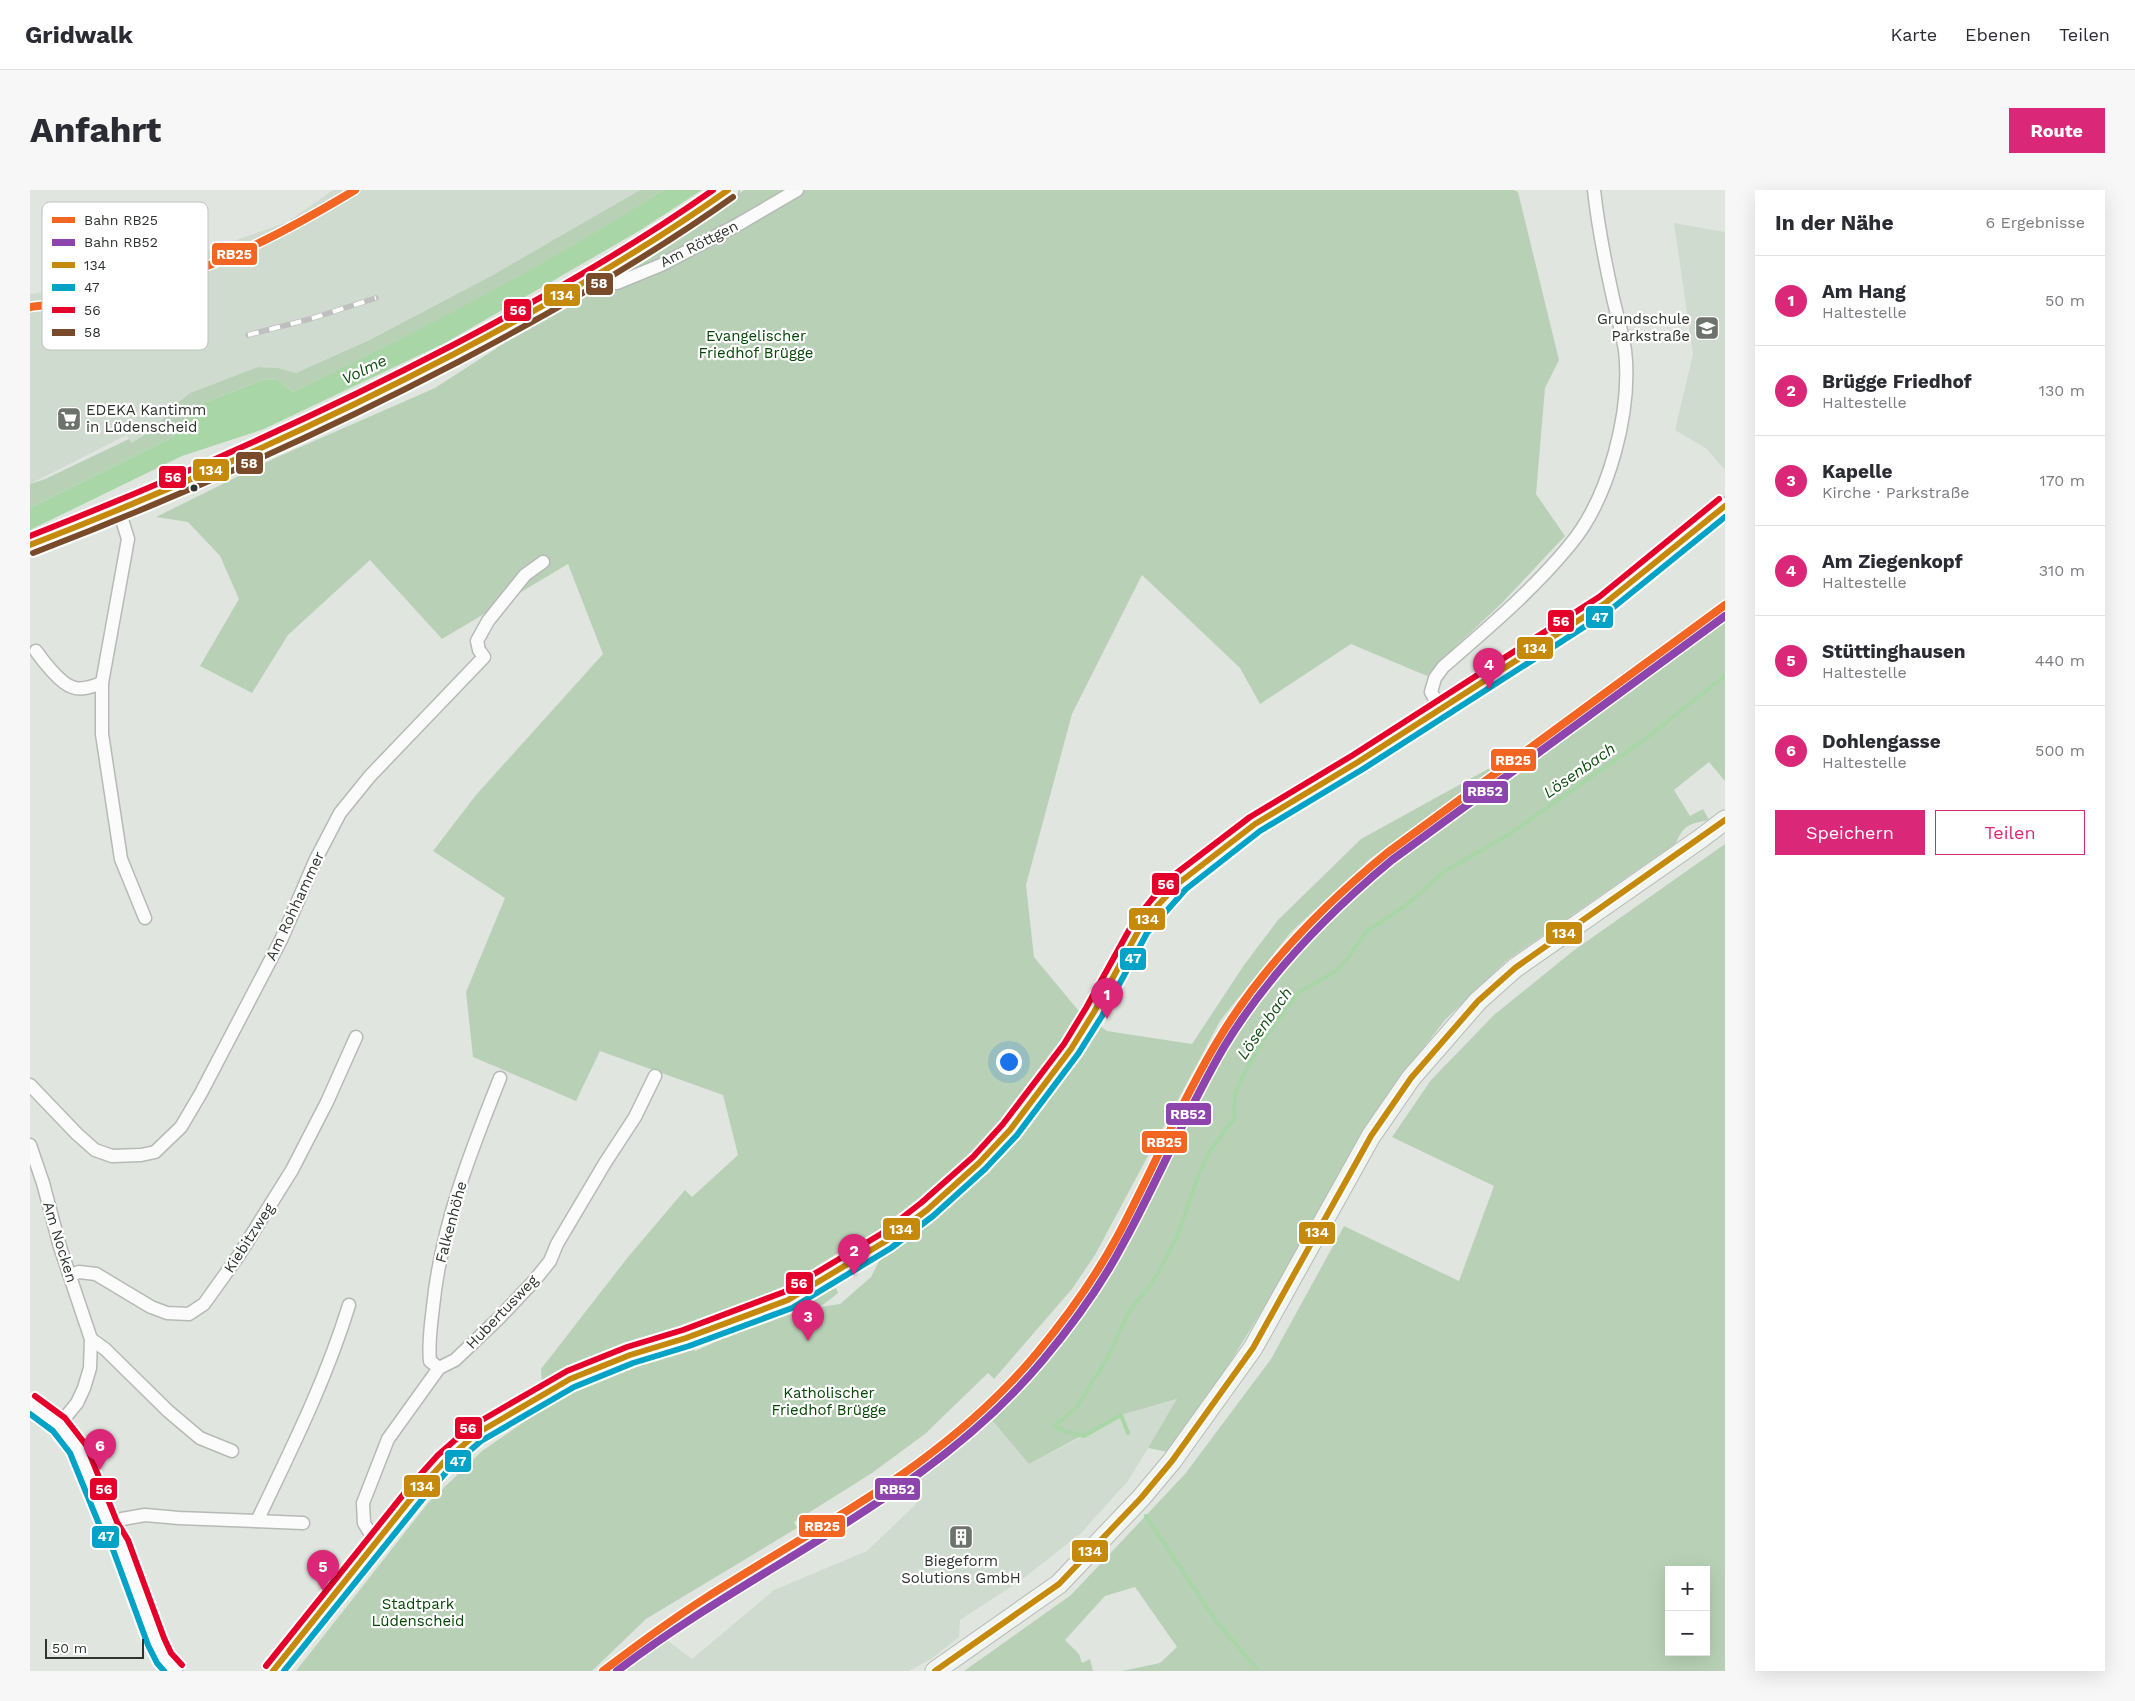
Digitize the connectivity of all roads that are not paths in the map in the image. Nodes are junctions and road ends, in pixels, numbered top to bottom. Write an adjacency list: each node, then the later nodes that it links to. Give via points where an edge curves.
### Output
1 (728, 190): 4 (main road)
2 (797, 190): 4 (street, Am Röttgen, via 661,265 617,283)
3 (1594, 190): 11 (street, via 1625,350 1623,420 1611,466 1587,520 1570,546 1512,606 1443,666 1431,692)
4 (599, 273): 6 (main road, via 526,316 279,441)
5 (1725, 506): 11 (street, via 1604,604)
6 (119, 510): 7 (main road); 10 (street, via 128,539)
7 (30, 545)
8 (543, 562): 17 (street, Am Rohhammer, via 525,575 488,620 477,641 484,656 340,812 281,940 181,1127 155,1152 112,1156 94,1150)
9 (36, 651): 10 (street, via 50,670 72,687 85,688)
10 (102, 683): 13 (street, via 102,734 121,859)
11 (1440, 708): 31 (street, via 1255,824 1180,882 1140,928 1094,1012 1037,1095 979,1163 927,1210 886,1241 788,1300 621,1358 570,1379 510,1413 476,1434 444,1462)
12 (1725, 820): 34 (main road, via 1515,968 1478,1001 1411,1078 1371,1136 1252,1348 1172,1461 1059,1584)
13 (145, 918)
14 (356, 1037): 21 (street, Kiebitzweg, via 292,1170 240,1255 204,1304 189,1314 167,1313 96,1274 79,1272)
15 (655, 1076): 24 (street, Hubertusweg, via 635,1117 550,1260 499,1318 455,1360)
16 (500, 1078): 24 (street, Falkenhöhe, via 446,1227 428,1345 430,1360)
17 (30, 1086)
18 (30, 1145): 20 (street, Am Nocken)
19 (30, 1178): 20 (street)
20 (43, 1183): 21 (street, Am Nocken)
21 (70, 1275): 23 (street, Am Nocken)
22 (349, 1305): 28 (street, via 324,1379)
23 (91, 1339): 26 (street, Am Nocken, via 90,1368 84,1388 77,1403); 27 (street, via 200,1438)
24 (438, 1368): 31 (street, Hubertusweg, via 388,1439 363,1503 364,1523)
25 (30, 1403): 26 (street)
26 (59, 1425): 30 (street, via 78,1449)
27 (232, 1451)
28 (257, 1521): 29 (street); 30 (street, via 145,1515 122,1519)
29 (303, 1523)
30 (109, 1526): 32 (street, via 120,1543 164,1658)
31 (376, 1541): 33 (street)
32 (176, 1671)
33 (273, 1671)
34 (935, 1671)

